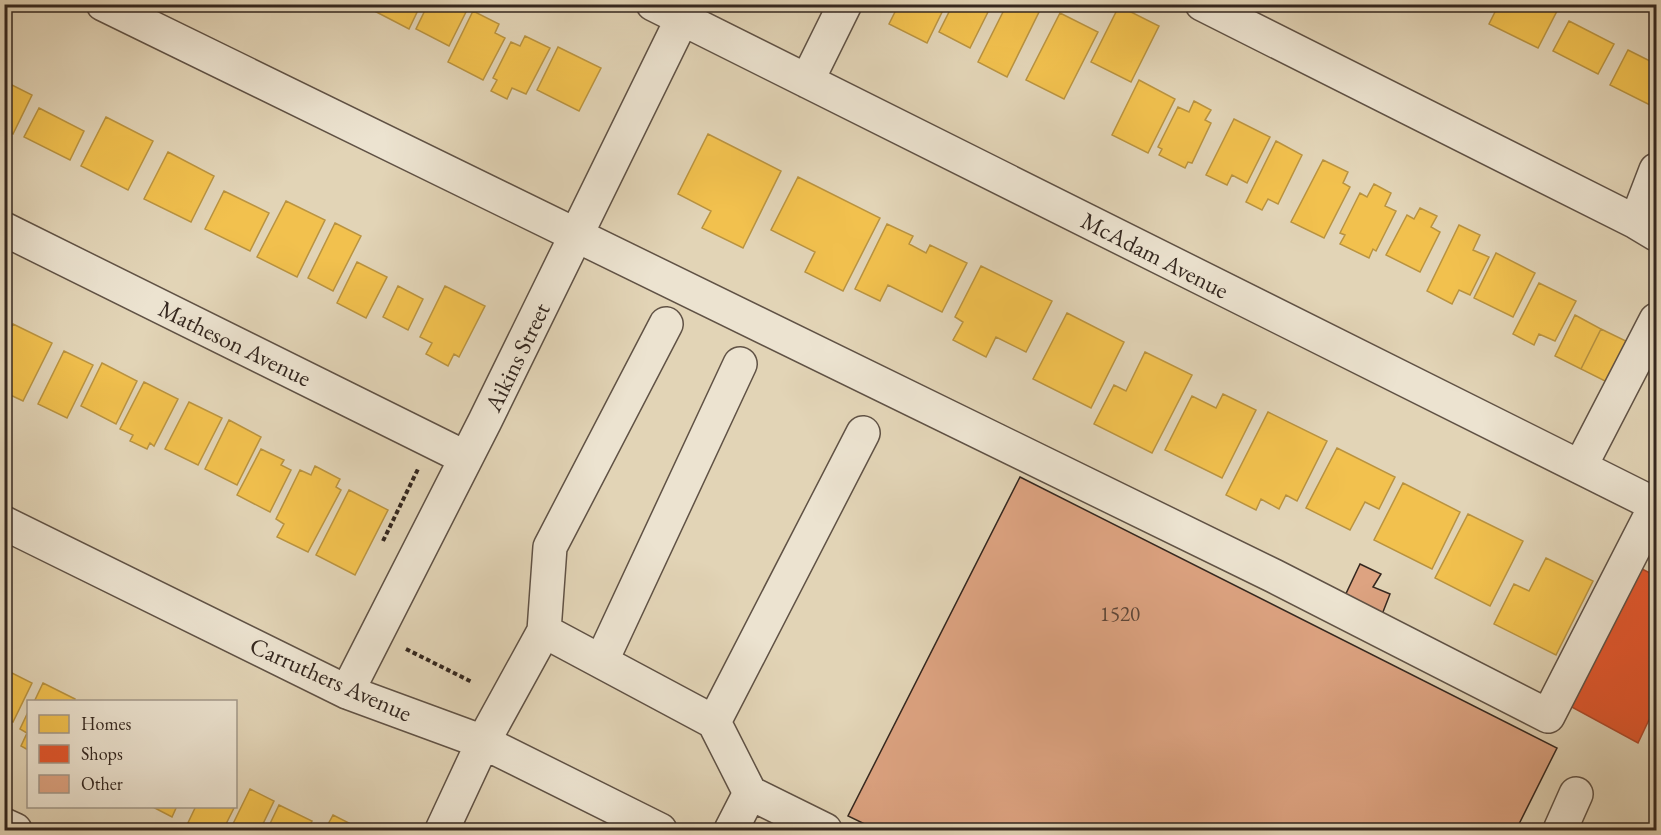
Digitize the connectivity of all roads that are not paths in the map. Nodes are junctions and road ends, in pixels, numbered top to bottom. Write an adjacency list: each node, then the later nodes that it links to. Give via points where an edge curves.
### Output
1 (103, 4): 10 (street)
2 (653, 4): 5 (street, McAdam Avenue)
3 (845, 4): 6 (street)
4 (1202, 4): 8 (street)
5 (682, 19): 6 (street, McAdam Avenue); 10 (street, Aikins Street)
6 (807, 81): 16 (street, McAdam Avenue)
7 (1656, 170): 8 (street)
8 (1646, 228)
9 (4, 229): 15 (street, Matheson Avenue)
10 (577, 236): 15 (street, Aikins Street); 17 (street, via 1274,576 1548,716)
11 (1656, 320): 16 (street)
12 (666, 324): 19 (street, via 550,547)
13 (740, 364): 20 (street)
14 (863, 433): 22 (street)
15 (466, 458): 21 (street, Aikins Street)
16 (1580, 467): 17 (street, McAdam Avenue)
17 (1656, 505)
18 (4, 523): 21 (street, Carruthers Avenue)
19 (544, 631): 20 (street); 23 (street)
20 (602, 660): 22 (street)
21 (346, 692): 23 (street, Carruthers Avenue)
22 (714, 722): 24 (street)
23 (483, 742): 28 (street); 29 (street, Carruthers Avenue)
24 (750, 793): 30 (street); 31 (street)
25 (1576, 794): 32 (street)
26 (4, 825): 27 (street)
27 (15, 831)
28 (442, 831)
29 (660, 831)
30 (731, 831)
31 (825, 831)
32 (1560, 831)

